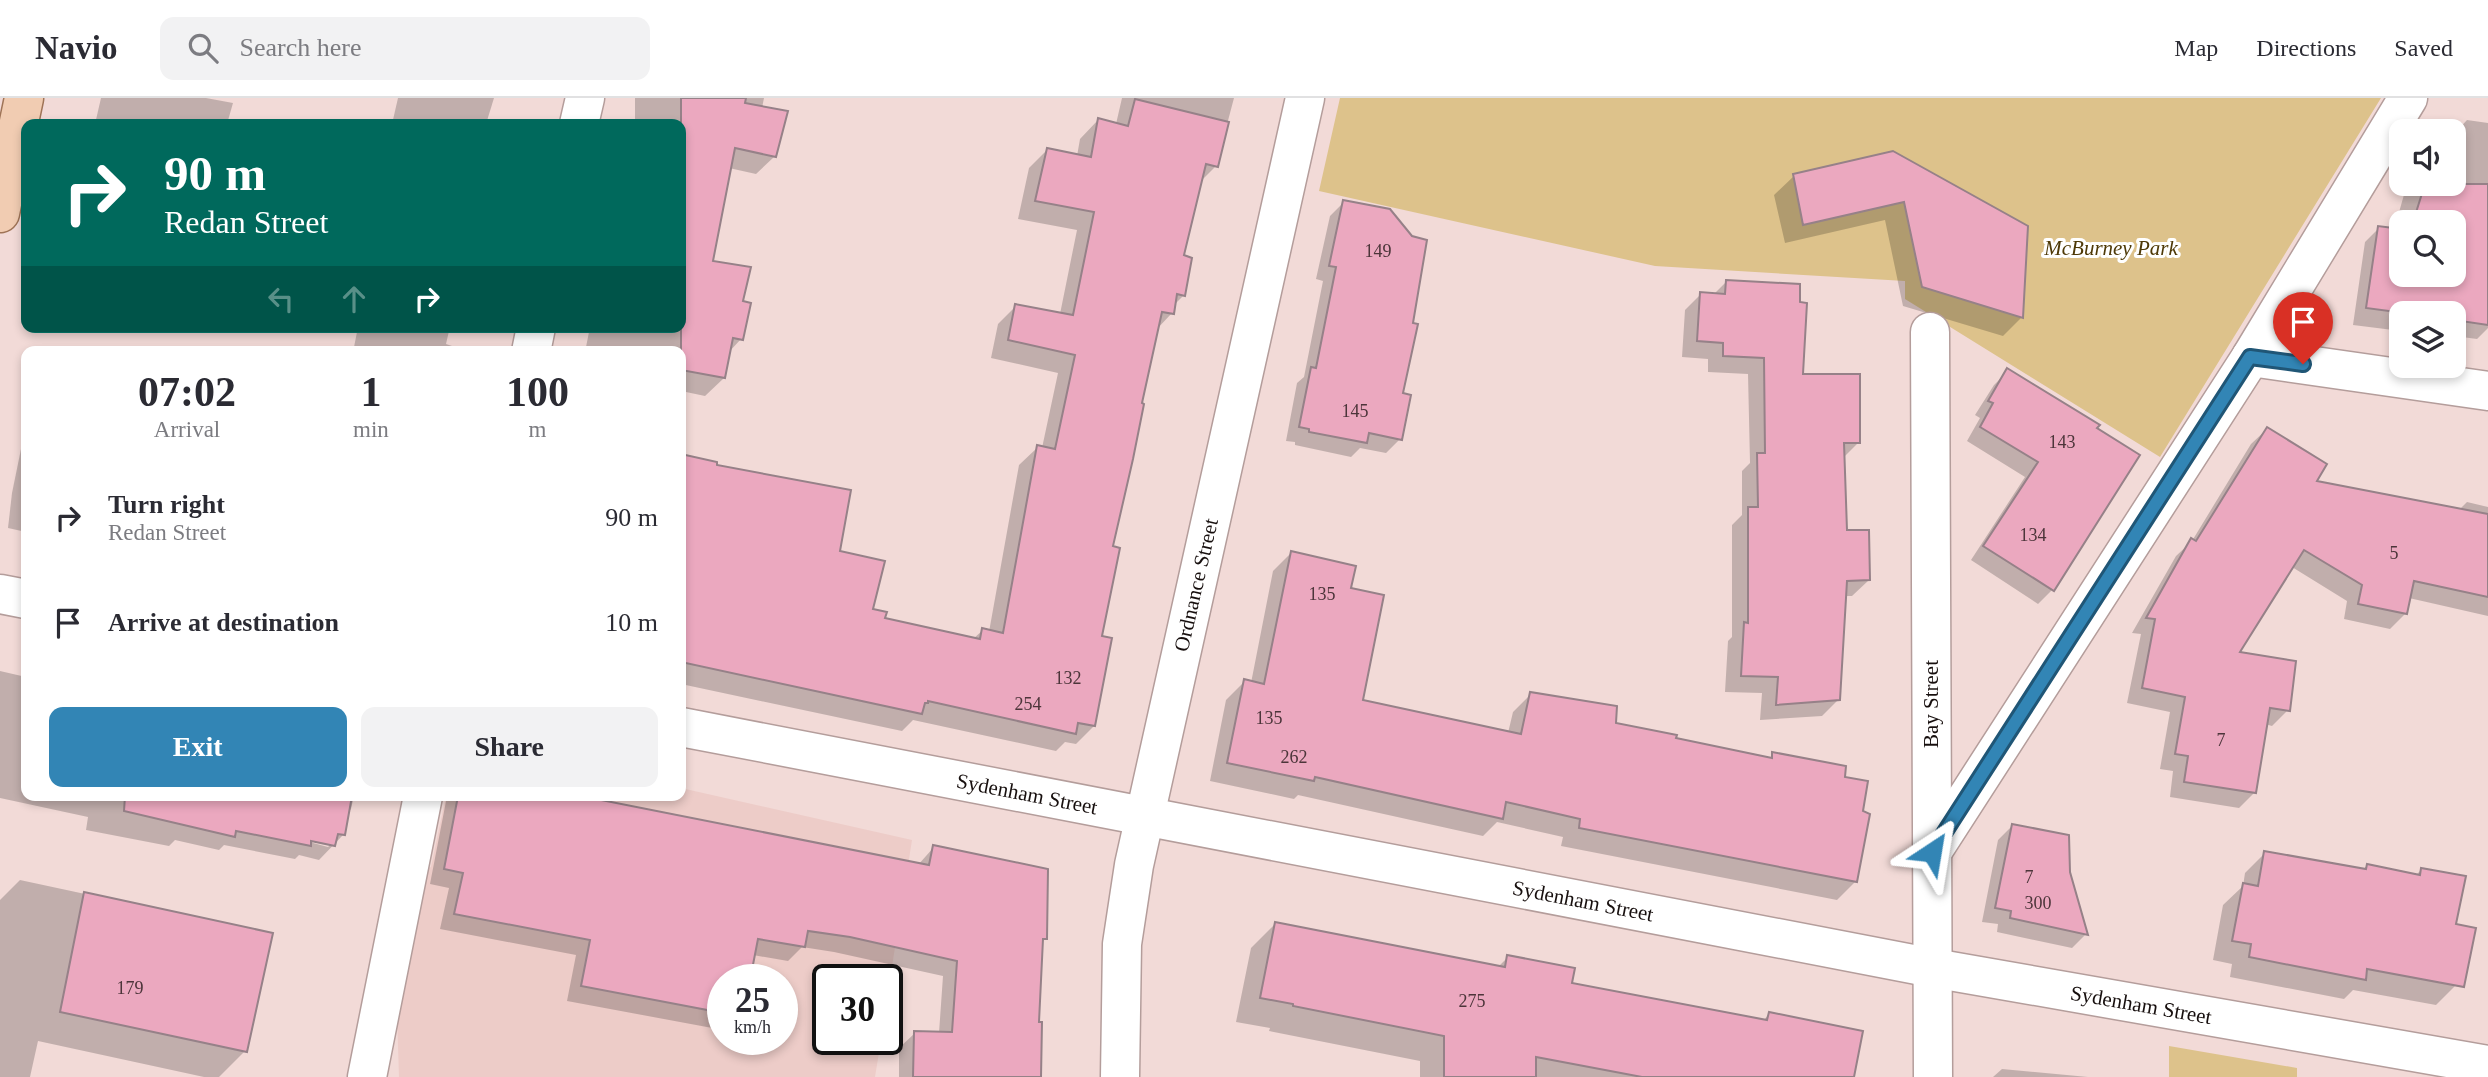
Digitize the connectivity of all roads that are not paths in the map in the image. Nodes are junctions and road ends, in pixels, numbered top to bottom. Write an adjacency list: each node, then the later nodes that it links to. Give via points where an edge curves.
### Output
1 (24, 98): 6 (main road)
2 (585, 98): 5 (street)
3 (1305, 98): 14 (street, Ordnance Street)
4 (2408, 98): 8 (street)
5 (580, 119)
6 (0, 214)
7 (1930, 332): 15 (street, Bay Street)
8 (2250, 357): 9 (street); 15 (street)
9 (2488, 391)
10 (0, 594): 11 (street)
11 (21, 598)
12 (686, 728): 14 (street, Sydenham Street)
13 (422, 801): 18 (street)
14 (1145, 818): 16 (street, Sydenham Street); 19 (street, Ordnance Street, via 1122,944)
15 (1932, 852): 16 (street, Bay Street)
16 (1933, 968): 17 (street, Sydenham Street); 20 (street, Bay Street)
17 (2488, 1065)
18 (367, 1077)
19 (1120, 1077)
20 (1933, 1077)

